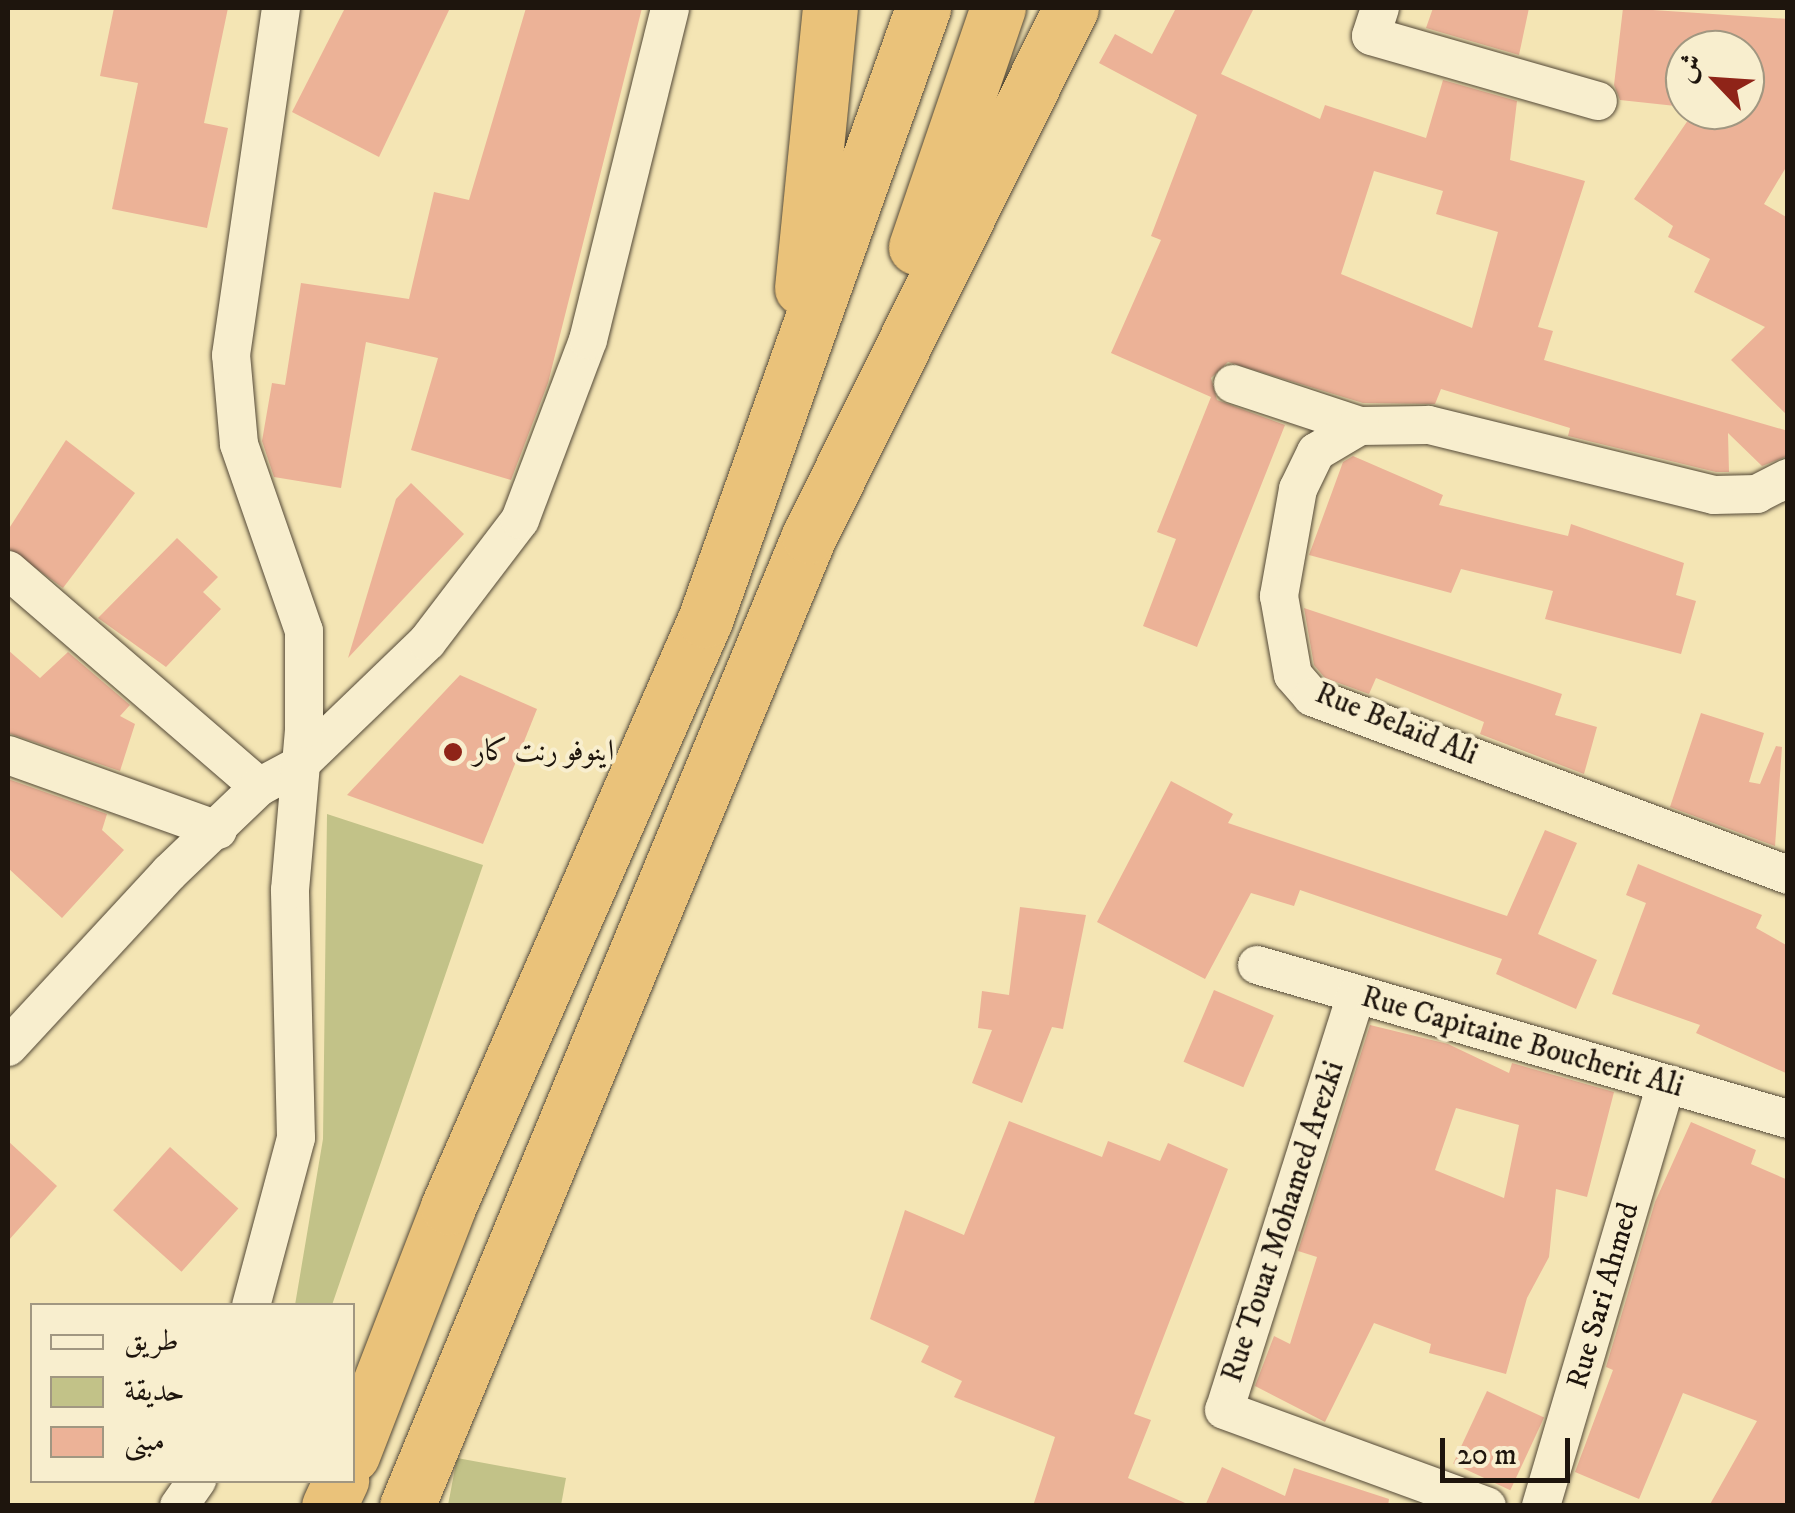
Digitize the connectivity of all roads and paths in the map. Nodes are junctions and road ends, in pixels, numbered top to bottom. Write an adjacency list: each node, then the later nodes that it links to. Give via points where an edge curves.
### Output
1 (280, 8): 16 (street, via 231,355 239,444 304,632)
2 (670, 8): 16 (street, via 588,340 520,520 427,642)
3 (830, 8): 14 (highway, via 801,292)
4 (923, 8): 14 (highway)
5 (998, 8): 12 (highway)
6 (1071, 8): 12 (highway)
7 (1380, 8): 8 (street, via 1371,36)
8 (1598, 100)
9 (1233, 384): 10 (street)
10 (1360, 426): 11 (street, Rue Belaïd Ali, via 1428,425 1714,495 1757,494); 19 (street, Rue Belaïd Ali, via 1316,452 1280,563 1293,675 1312,697)
11 (1788, 478)
12 (809, 536): 29 (highway)
13 (8, 570): 17 (street)
14 (720, 579): 26 (highway, via 448,1208)
15 (8, 755): 18 (street)
16 (298, 766): 17 (street); 25 (street, via 290,890 296,1138)
17 (259, 787): 18 (street)
18 (218, 830): 22 (street)
19 (1788, 874)
20 (1258, 965): 21 (street, Rue Capitaine Boucherit Ali)
21 (1356, 996): 23 (street, Rue Capitaine Boucherit Ali); 30 (street, Rue Touat Mohamed Arezki, via 1224,1410)
22 (8, 1047)
23 (1666, 1085): 24 (street, Rue Capitaine Boucherit Ali); 31 (street, Rue Sari Ahmed)
24 (1788, 1119)
25 (252, 1303)
26 (355, 1447)
27 (195, 1483): 28 (street)
28 (179, 1506)
29 (407, 1506)
30 (1486, 1506)
31 (1541, 1506)

